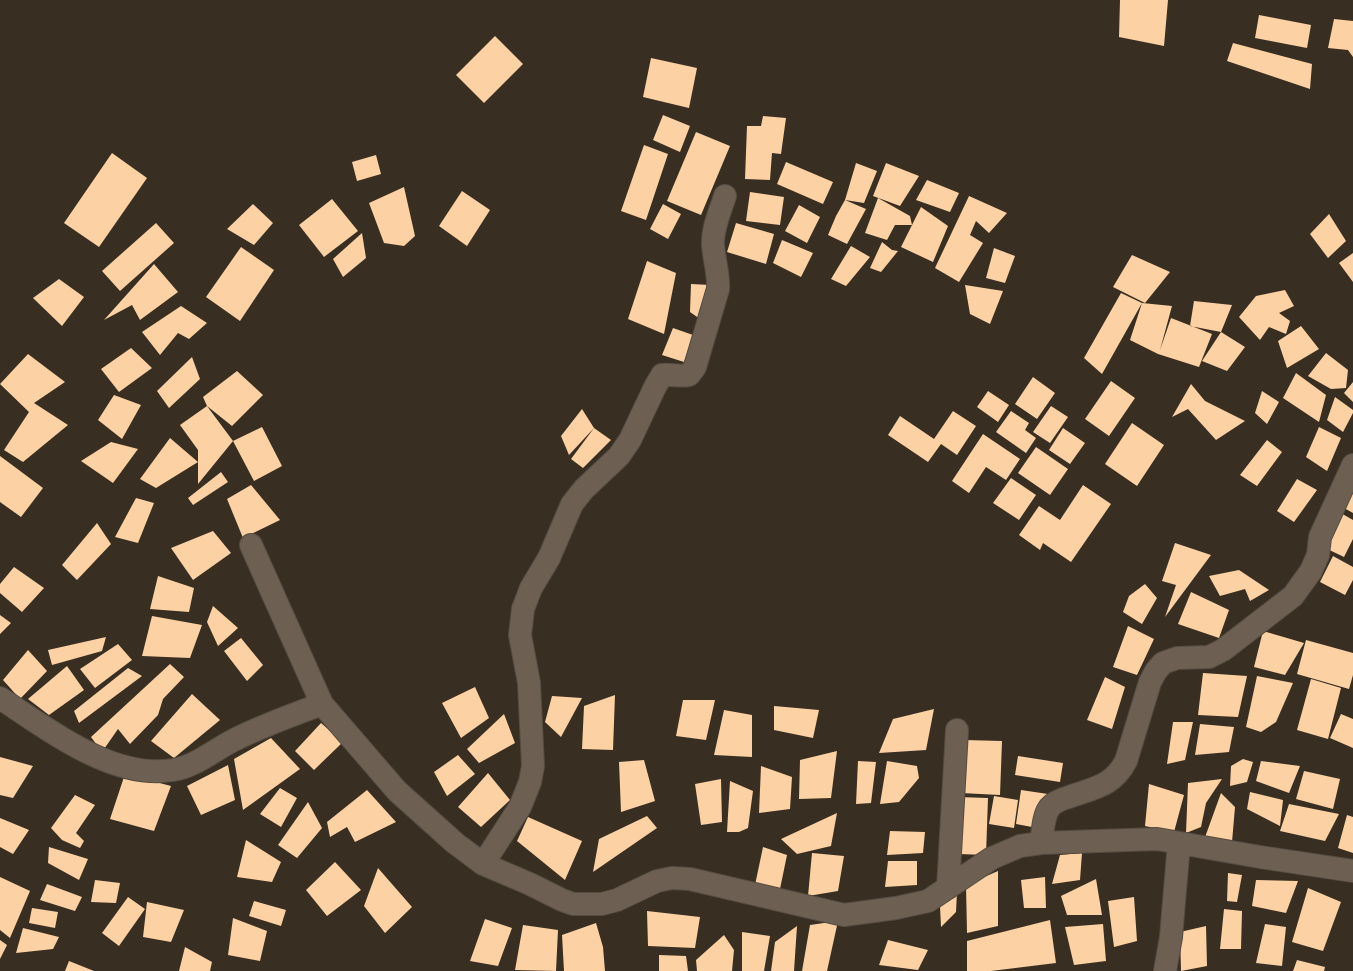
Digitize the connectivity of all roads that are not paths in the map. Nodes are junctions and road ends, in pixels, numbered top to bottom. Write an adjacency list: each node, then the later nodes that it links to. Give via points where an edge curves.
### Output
1 (725, 196): 9 (street, via 713,244 719,277 718,289 695,367 690,375 662,375 630,440 619,456 572,504 523,609 520,635 529,683 532,766 530,782 520,807)
2 (1353, 465): 7 (street, via 1320,537 1318,554 1311,570 1293,596 1223,650 1209,657 1177,658 1163,663 1150,682 1121,772 1106,784 1058,801 1050,807)
3 (251, 545): 5 (street)
4 (0, 698): 5 (street, via 94,756 130,768 157,772 189,766 234,740)
5 (322, 704): 9 (street, via 397,791 455,843)
6 (956, 730): 11 (street)
7 (1041, 843): 8 (street, via 1157,839); 11 (street, via 1020,846 992,858)
8 (1179, 843): 10 (street); 12 (street, via 1171,937)
9 (483, 864): 11 (street, via 562,900 589,905 618,900 657,881 672,878 721,885 844,915 928,901)
10 (1353, 871)
11 (948, 888)
12 (1165, 971)

